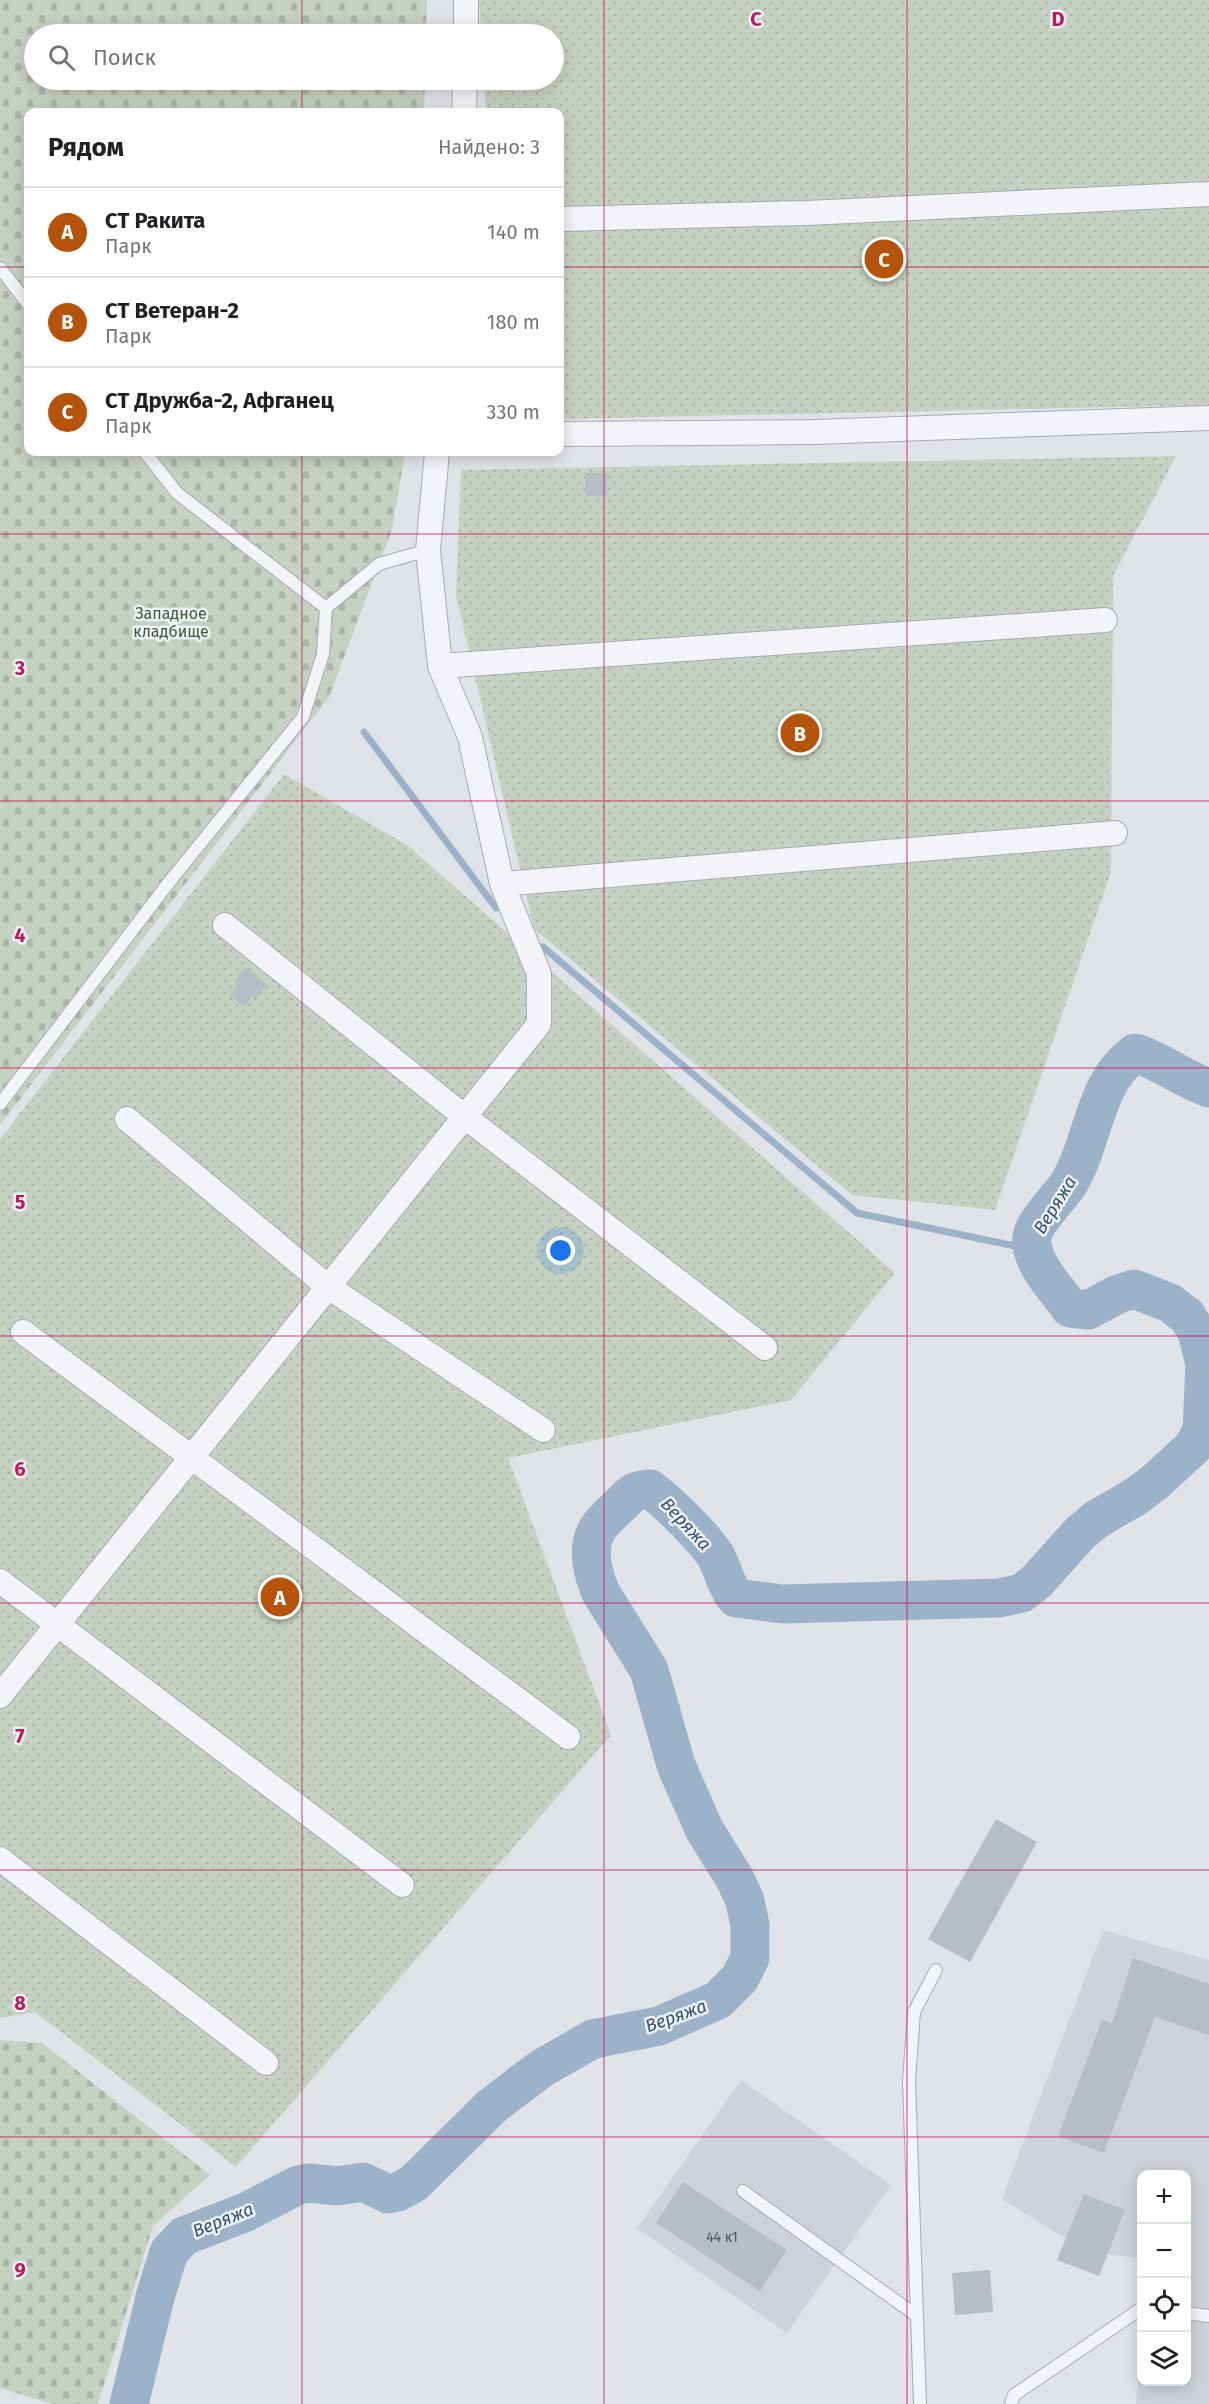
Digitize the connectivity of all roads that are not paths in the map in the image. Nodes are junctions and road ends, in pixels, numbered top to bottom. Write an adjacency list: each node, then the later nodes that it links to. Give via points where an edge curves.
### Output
1 (466, 0): 2 (street)
2 (466, 24)
3 (465, 90): 4 (street)
4 (464, 108)
5 (1209, 194): 6 (street, via 807,213)
6 (564, 219)
7 (0, 268): 8 (lane)
8 (24, 299)
9 (1209, 418): 10 (street, via 814,432)
10 (564, 434)
11 (148, 456): 14 (lane, via 177,493)
12 (437, 456): 13 (street)
13 (428, 550): 14 (lane, via 379,564); 16 (street)
14 (326, 608): 20 (lane, via 323,654 303,717 170,881)
15 (1105, 620): 16 (street)
16 (440, 666): 18 (street, via 470,737)
17 (1115, 833): 18 (street)
18 (502, 884): 21 (street, via 539,974 539,1024)
19 (225, 925): 21 (street)
20 (0, 1104)
21 (465, 1117): 23 (street); 25 (street)
22 (127, 1119): 23 (street)
23 (327, 1286): 26 (street); 27 (street)
24 (23, 1332): 27 (street)
25 (765, 1347)
26 (543, 1430)
27 (193, 1457): 29 (street); 31 (street)
28 (0, 1581): 29 (street)
29 (57, 1626): 30 (street); 33 (street)
30 (0, 1696)
31 (568, 1737)
32 (0, 1859): 35 (street)
33 (402, 1885)
34 (936, 1970): 39 (lane, via 914,2012 910,2043)
35 (266, 2063)
36 (743, 2191): 39 (lane)
37 (1137, 2311): 42 (lane, via 1014,2395)
38 (1191, 2314): 40 (lane)
39 (917, 2316): 41 (lane)
40 (1209, 2316)
41 (920, 2404)
42 (1011, 2404)

